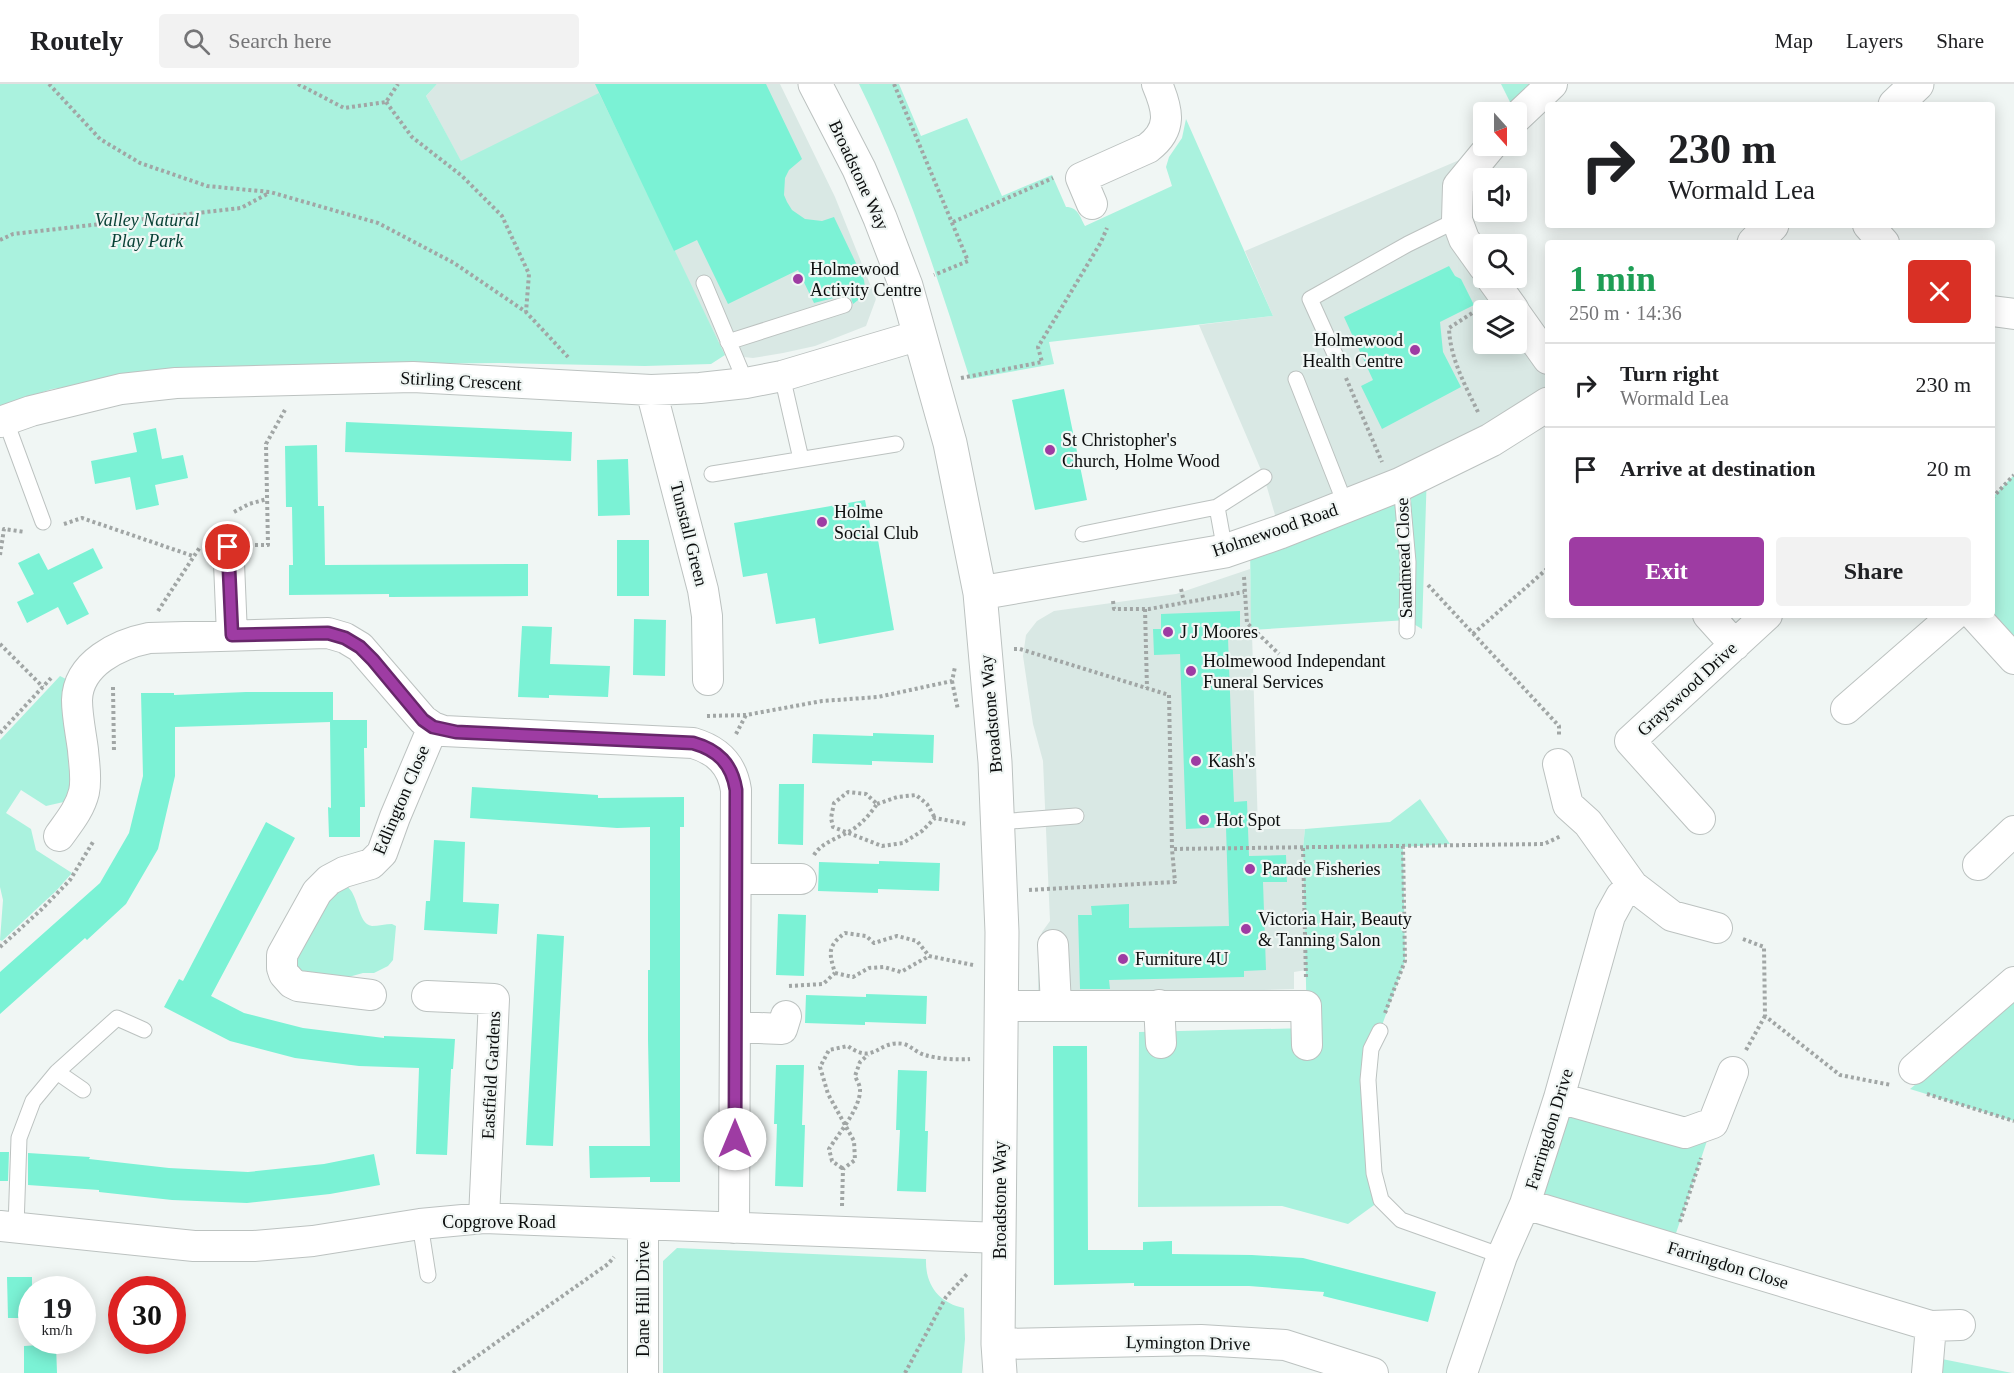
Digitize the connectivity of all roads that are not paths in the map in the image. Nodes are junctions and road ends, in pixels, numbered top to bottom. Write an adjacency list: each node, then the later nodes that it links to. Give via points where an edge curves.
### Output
1 (815, 84): 20 (street, Broadstone Way, via 880,218)
2 (1158, 84): 8 (street, via 1167,115 1162,134)
3 (1552, 84): 6 (street)
4 (1917, 84): 5 (street)
5 (1898, 102)
6 (1527, 108)
7 (1483, 156): 9 (street, via 1458,186)
8 (1087, 191)
9 (1457, 220): 14 (street); 23 (lane, via 1310,299)
10 (1769, 228): 12 (street)
11 (1871, 228): 13 (street)
12 (1757, 240)
13 (1881, 240)
14 (1473, 252)
15 (704, 283): 21 (lane)
16 (1506, 299): 22 (street)
17 (844, 305): 21 (lane)
18 (1995, 311): 19 (street)
19 (2014, 314)
20 (920, 335): 24 (street, Stirling Crescent); 41 (street, Broadstone Way, via 950,443)
21 (728, 342): 26 (lane)
22 (1545, 355)
23 (1338, 361)
24 (782, 376): 26 (street, Stirling Crescent); 31 (lane)
25 (1296, 379): 35 (lane)
26 (746, 383): 27 (street, Stirling Crescent)
27 (651, 390): 29 (street, Stirling Crescent, via 412,378 176,383 121,389); 50 (street, Tunstall Green, via 703,590)
28 (1545, 407): 34 (street, Holmewood Road, via 1491,440)
29 (3, 421): 37 (lane)
30 (896, 444): 31 (lane)
31 (801, 459): 32 (lane)
32 (712, 474)
33 (1264, 477): 36 (lane)
34 (1397, 486): 35 (street, Holmewood Road); 46 (lane, Sandmead Close, via 1408,562)
35 (1346, 506): 40 (street, Holmewood Road)
36 (1216, 507): 38 (lane); 40 (lane)
37 (44, 528)
38 (1083, 534)
39 (223, 535): 47 (street)
40 (1226, 551): 41 (street, Holmewood Road)
41 (980, 593): 56 (street, Broadstone Way)
42 (1711, 618): 48 (street)
43 (1764, 618): 48 (street, Grayswood Drive)
44 (1951, 618): 51 (street)
45 (1977, 618): 49 (street)
46 (1407, 632)
47 (232, 635): 52 (street, via 328,633 345,638 373,660); 58 (street, via 129,642 96,663 83,679 77,698 84,790 80,805)
48 (1734, 645): 55 (street, Grayswood Drive, via 1630,741)
49 (2014, 659)
50 (708, 680)
51 (1846, 709)
52 (433, 727): 60 (street, via 456,732 693,743 714,752 723,759 736,790); 66 (street, Edlington Close, via 382,853 371,864 329,880 317,892 282,955 284,974 298,986)
53 (1558, 765): 62 (street, via 1568,805 1588,823)
54 (1076, 816): 56 (lane)
55 (1700, 819)
56 (998, 822): 70 (street, Broadstone Way)
57 (2014, 831): 59 (street)
58 (59, 836)
59 (1978, 865)
60 (736, 879): 61 (street); 72 (street)
61 (801, 879)
62 (1633, 886): 63 (street, via 1672,916); 81 (street, Farringdon Drive, via 1621,896 1610,916)
63 (1717, 928)
64 (1053, 945): 68 (street)
65 (2014, 982): 79 (street)
66 (371, 995)
67 (427, 996): 83 (street, Eastfield Gardens, via 494,999)
68 (1056, 1005): 69 (street); 70 (street)
69 (1159, 1005): 75 (street); 76 (street, via 1306,1005)
70 (1002, 1006): 88 (street, Broadstone Way)
71 (786, 1016): 72 (street, via 782,1029)
72 (736, 1027): 87 (street)
73 (144, 1030): 77 (lane, via 117,1018)
74 (1380, 1030): 89 (lane, via 1371,1050 1368,1080 1374,1173 1380,1200 1401,1220)
75 (1161, 1043)
76 (1307, 1045)
77 (57, 1072): 80 (lane); 86 (lane, via 33,1101 19,1138)
78 (1733, 1072): 81 (street, via 1713,1123 1685,1133)
79 (1911, 1082)
80 (83, 1090)
81 (1559, 1098): 82 (street, Farringdon Drive)
82 (1525, 1204): 89 (street, Farringdon Drive); 92 (street, Farringdon Close)
83 (484, 1218): 84 (street, Copgrove Road); 85 (street, Copgrove Road)
84 (420, 1224): 86 (street, Copgrove Road, via 254,1246 194,1246); 90 (lane)
85 (643, 1225): 87 (street, Copgrove Road); 96 (street, Dane Hill Drive)
86 (8, 1226)
87 (734, 1228): 88 (street, Copgrove Road)
88 (1000, 1238): 93 (street, Broadstone Way)
89 (1502, 1256): 98 (street, Farringdon Drive)
90 (428, 1275)
91 (1960, 1325): 92 (street, Farringdon Close)
92 (1931, 1326): 95 (street)
93 (999, 1358): 94 (street, Lymington Drive, via 1201,1340)
94 (1286, 1359): 97 (street, Lymington Drive)
95 (1922, 1364)
96 (643, 1373)
97 (1373, 1373)
98 (1462, 1373)

